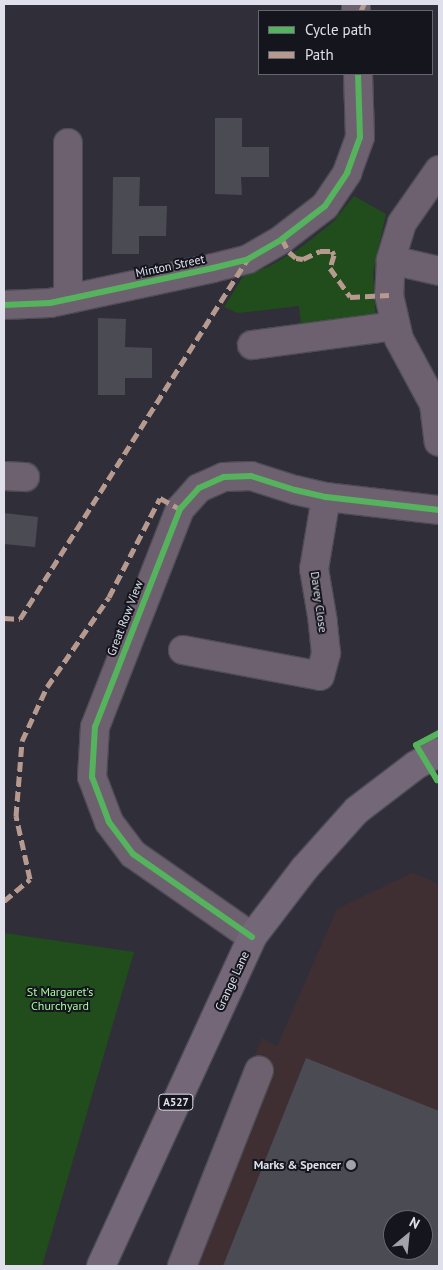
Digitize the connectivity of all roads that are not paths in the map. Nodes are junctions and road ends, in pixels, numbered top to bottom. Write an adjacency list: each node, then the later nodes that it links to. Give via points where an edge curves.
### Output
1 (358, 75): 6 (street, Minton Street, via 360,137 347,173 325,206 282,239 248,259)
2 (68, 143): 6 (street)
3 (439, 170): 4 (street, via 402,222)
4 (391, 260): 5 (street); 8 (street, via 389,295)
5 (439, 271)
6 (68, 299): 7 (street, Minton Street)
7 (4, 305)
8 (396, 326): 9 (street); 10 (street, via 398,339 434,404)
9 (252, 345)
10 (439, 442)
11 (326, 497): 12 (street, Great Row View); 13 (street, Davey Close, via 314,569 326,653 320,676); 15 (street, Great Row View, via 251,476 224,476 199,488 180,509 95,727 92,777 109,822 128,848)
12 (439, 510)
13 (183, 650)
14 (439, 752): 15 (highway, Grange Lane / A527, via 416,765 357,810 304,869)
15 (252, 937): 17 (highway, Grange Lane / A527)
16 (258, 1071): 18 (street)
17 (100, 1266)
18 (182, 1266)

